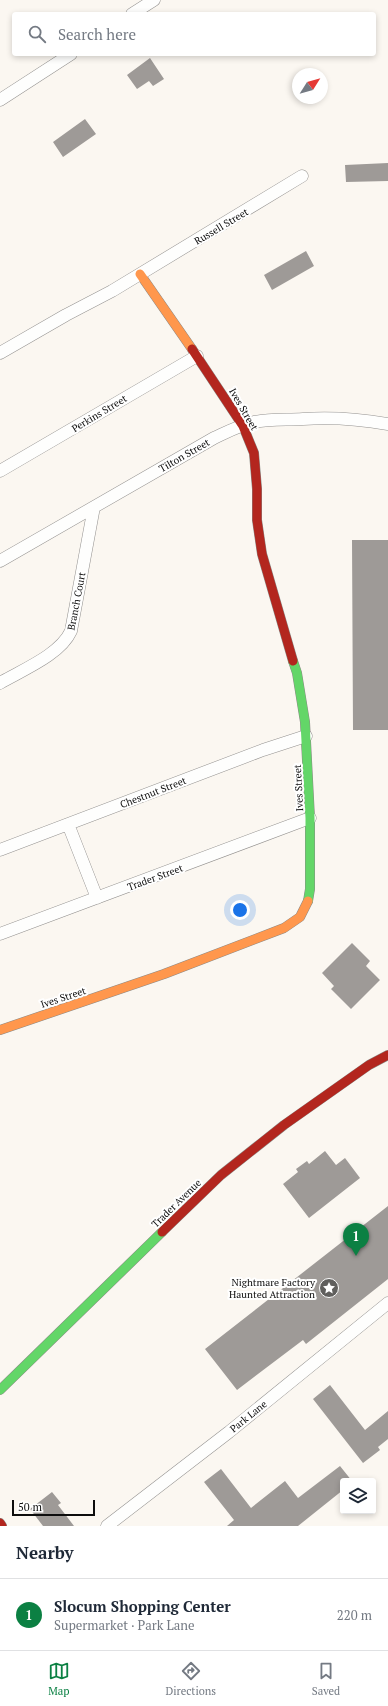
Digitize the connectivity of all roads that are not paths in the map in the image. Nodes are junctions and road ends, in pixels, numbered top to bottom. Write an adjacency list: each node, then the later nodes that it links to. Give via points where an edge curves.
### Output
1 (154, 0): 2 (street)
2 (135, 12)
3 (68, 56): 4 (street)
4 (0, 100)
5 (302, 176): 6 (street, Russell Street)
6 (140, 274): 7 (street, Russell Street); 8 (street)
7 (0, 353)
8 (198, 356): 10 (street, Ives Street); 11 (street, Perkins Street)
9 (388, 424): 10 (street, Tilton Street, via 319,417 277,419)
10 (243, 426): 12 (street, Tilton Street, via 214,438); 15 (street, Ives Street, via 254,453 256,520 262,554 297,673)
11 (0, 471)
12 (94, 507): 13 (street, Tilton Street); 14 (street, Branch Court, via 68,638 48,655)
13 (0, 561)
14 (0, 683)
15 (306, 736): 16 (street, Ives Street); 17 (street, Chestnut Street)
16 (310, 818): 19 (street, Trader Street); 21 (street, Ives Street, via 310,889 306,909 293,923 157,976)
17 (68, 824): 18 (street, Chestnut Street); 19 (street)
18 (0, 850)
19 (97, 898): 20 (street, Trader Street)
20 (0, 934)
21 (0, 1030)
22 (388, 1055): 24 (street, Trader Avenue, via 369,1065 284,1125 221,1175)
23 (388, 1303): 27 (street, Park Lane, via 235,1427)
24 (0, 1390)
25 (0, 1523): 26 (street)
26 (2, 1526)
27 (107, 1526)

